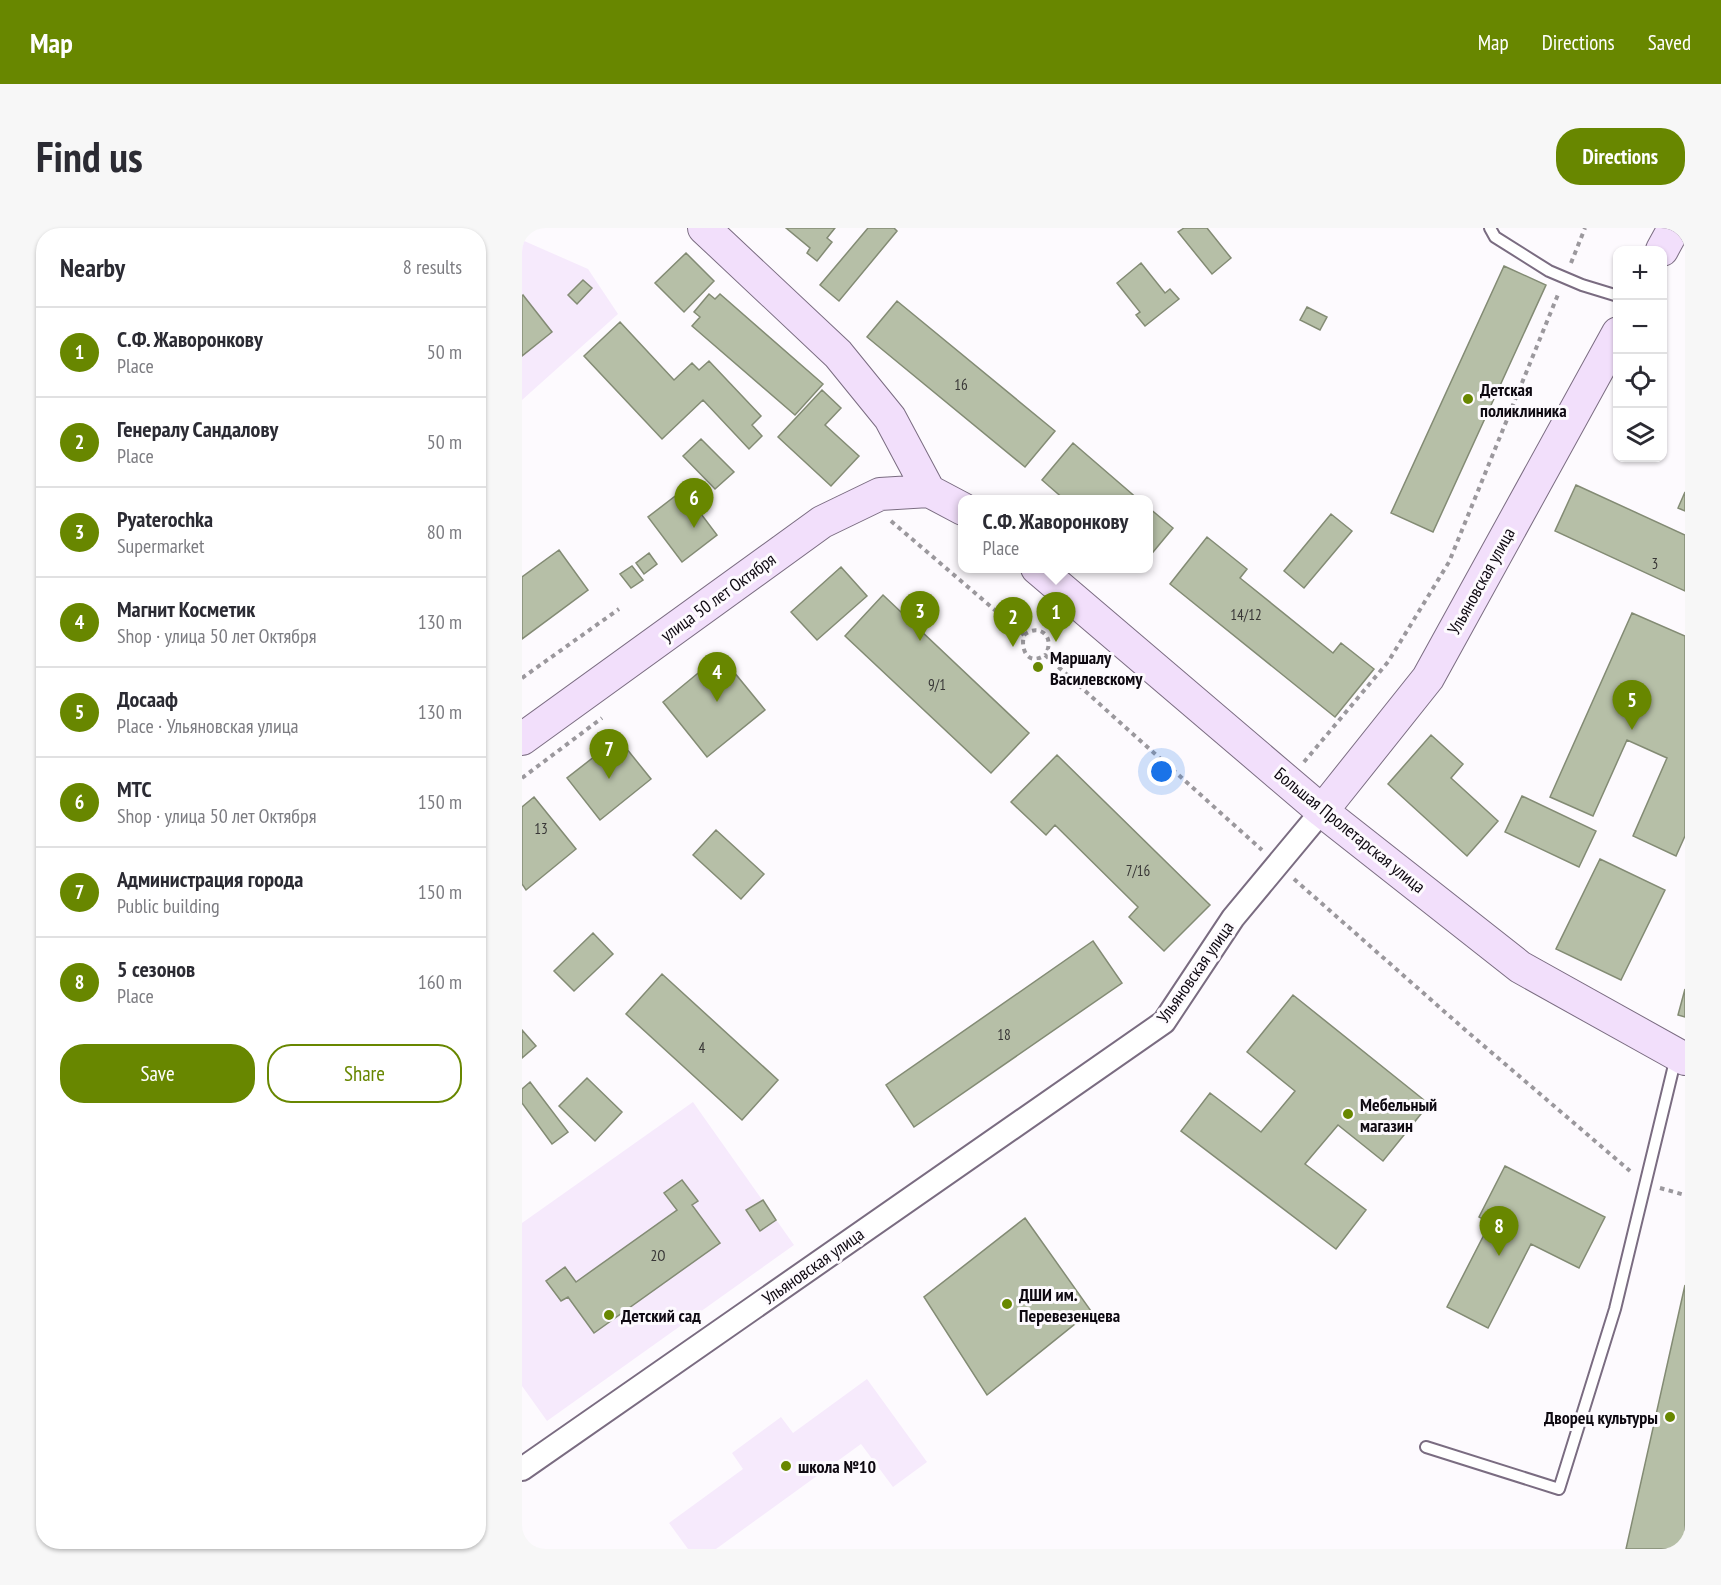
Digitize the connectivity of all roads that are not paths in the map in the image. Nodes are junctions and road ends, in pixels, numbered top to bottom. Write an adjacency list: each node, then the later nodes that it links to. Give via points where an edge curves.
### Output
1 (704, 228): 7 (main road, via 838,354 891,418)
2 (1490, 228): 5 (lane, via 1495,237 1550,272)
3 (1674, 228): 4 (main road)
4 (1664, 246)
5 (1613, 295)
6 (1613, 340): 11 (main road, Ульяновская улица, via 1428,678)
7 (929, 491): 8 (main road); 10 (main road, улица 50 лет Октября, via 880,494 822,522)
8 (958, 506)
9 (1043, 573): 11 (main road, Большая Пролетарская улица)
10 (522, 740)
11 (1322, 812): 12 (main road, Большая Пролетарская улица, via 1520,967); 14 (street, Ульяновская улица, via 1233,918 1164,1022)
12 (1681, 1058): 13 (lane, via 1615,1309 1559,1489)
13 (1426, 1447)
14 (522, 1469)

